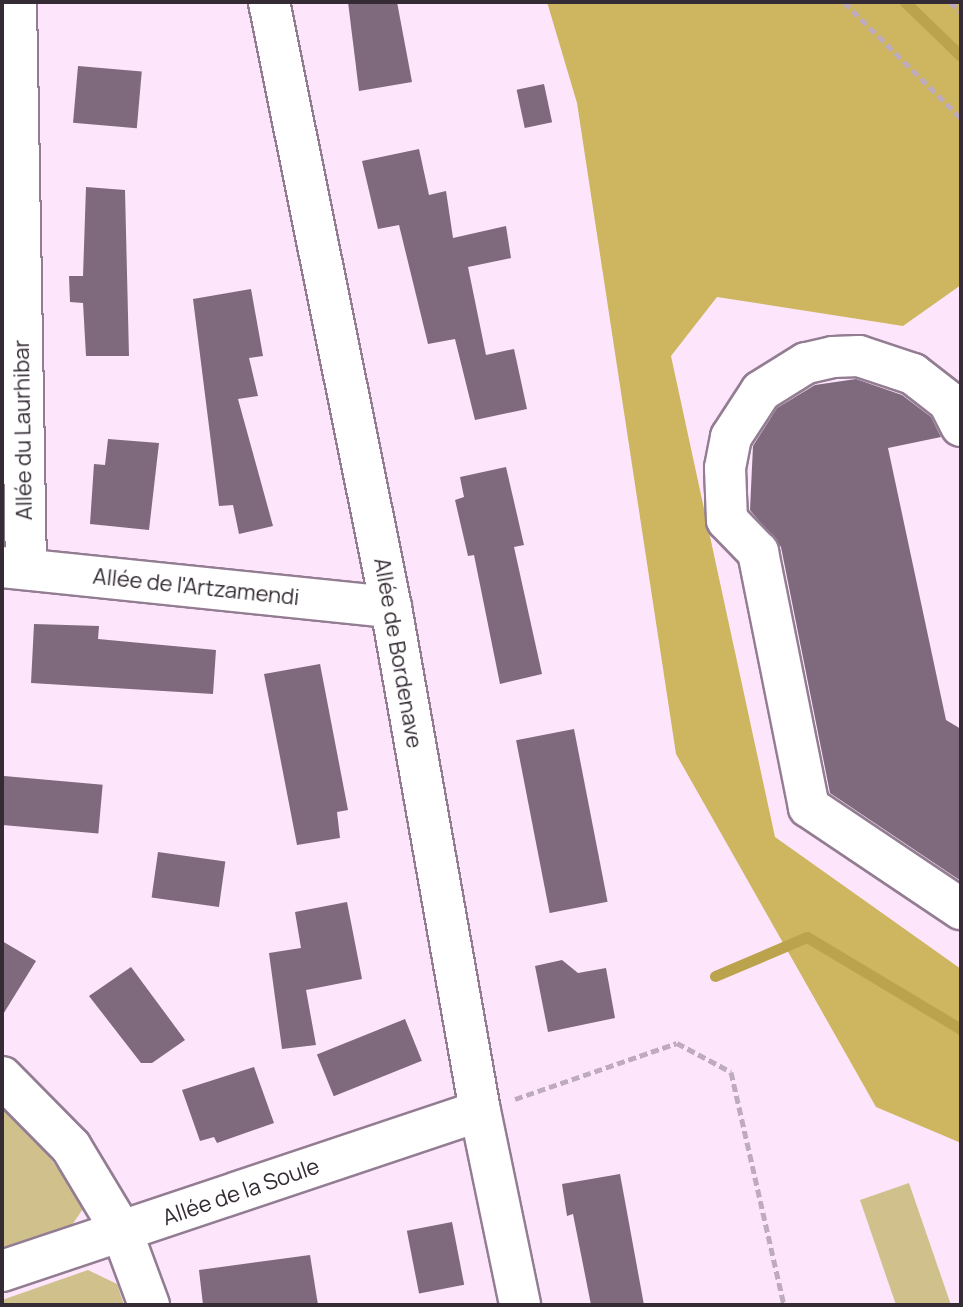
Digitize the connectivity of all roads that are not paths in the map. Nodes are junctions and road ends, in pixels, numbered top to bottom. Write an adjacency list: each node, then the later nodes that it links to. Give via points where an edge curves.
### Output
1 (16, 2): 4 (street, Allée du Laurhibar)
2 (269, 2): 5 (street, Allée de Bordenave)
3 (957, 411): 6 (street, via 934,385 886,362 859,356 806,363 752,403 731,437 725,468 727,520 758,552 809,807)
4 (14, 568): 5 (street, Allée de l'Artzamendi)
5 (391, 607): 8 (street, Allée de Bordenave)
6 (961, 909)
7 (2, 1077): 9 (street, via 71,1147)
8 (480, 1111): 9 (street, Allée de la Soule); 12 (street, Allée de Bordenave)
9 (122, 1232): 10 (street, Allée de la Soule); 11 (street)
10 (2, 1271)
11 (149, 1305)
12 (520, 1305)

